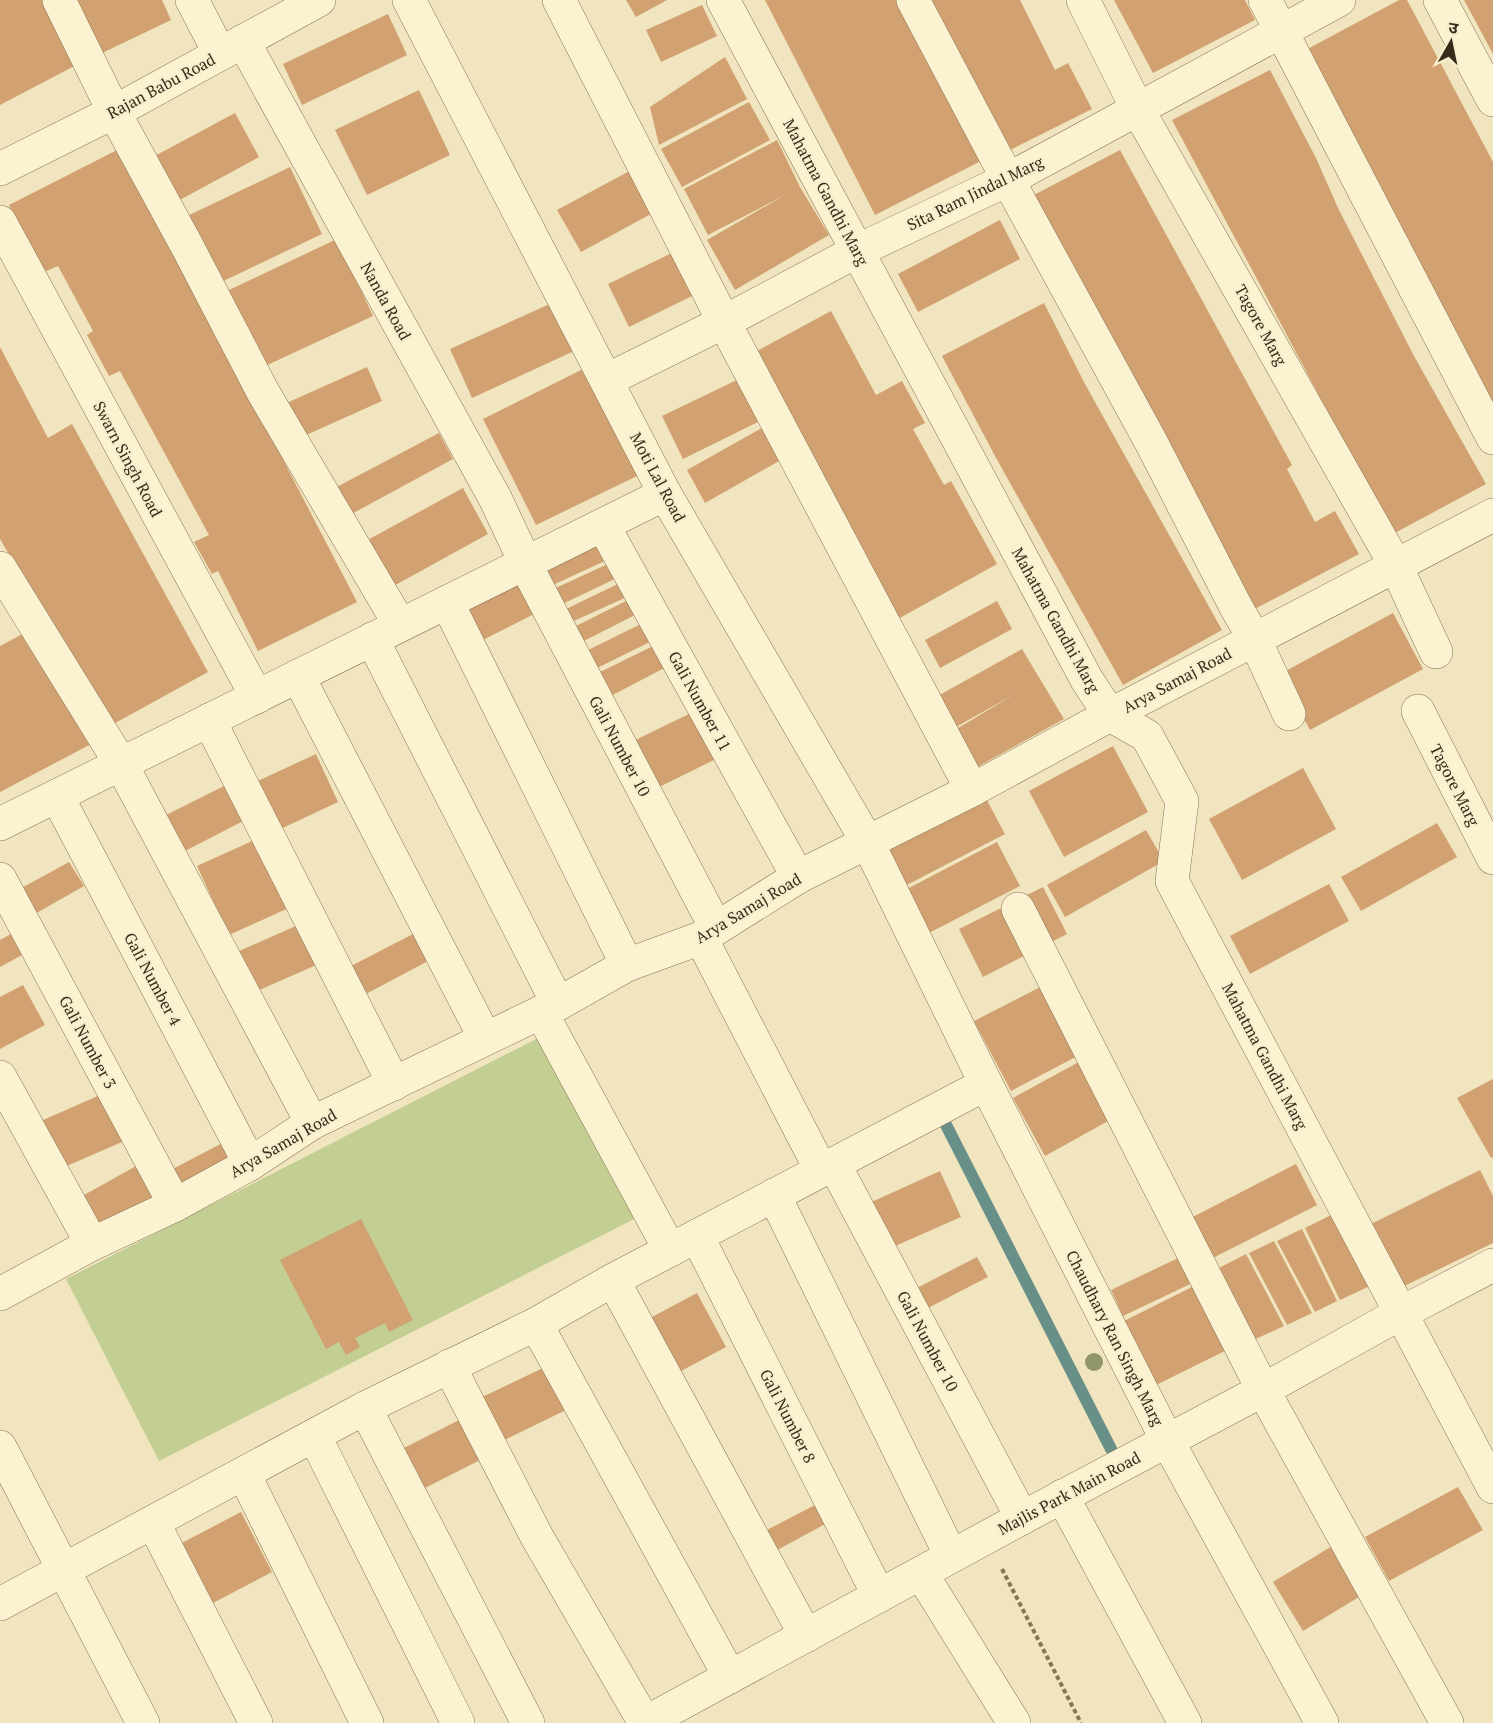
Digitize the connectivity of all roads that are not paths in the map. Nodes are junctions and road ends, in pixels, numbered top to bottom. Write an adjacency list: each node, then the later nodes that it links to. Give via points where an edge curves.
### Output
1 (59, 0): 16 (street, Gali Number 8)
2 (192, 0): 13 (street, Nanda Road)
3 (319, 0): 13 (street, Rajan Babu Road)
4 (409, 0): 22 (street, Moti Lal Road)
5 (559, 0): 21 (street)
6 (723, 0): 20 (street, Mahatma Gandhi Marg)
7 (914, 0): 18 (street)
8 (1083, 0): 15 (street, Tagore Marg)
9 (1265, 0): 12 (street)
10 (1339, 0): 12 (street, Sita Ram Jindal Marg)
11 (1440, 0): 14 (street)
12 (1282, 33): 15 (street, Sita Ram Jindal Marg); 23 (street)
13 (231, 48): 16 (street, Rajan Babu Road); 27 (street, Nanda Road, via 495,498)
14 (1493, 100)
15 (1137, 108): 18 (street, Sita Ram Jindal Marg); 28 (street, Tagore Marg)
16 (114, 112): 17 (street, Rajan Babu Road); 31 (street, Gali Number 8)
17 (0, 169)
18 (1009, 179): 20 (street, Sita Ram Jindal Marg); 32 (street)
19 (0, 222): 35 (street, Swarn Singh Road)
20 (857, 251): 21 (street, Sita Ram Jindal Marg); 38 (street, Mahatma Gandhi Marg, via 1087,680)
21 (724, 322): 22 (street, Sita Ram Jindal Marg); 41 (street)
22 (607, 380): 24 (street, Moti Lal Road)
23 (1493, 438)
24 (665, 494): 26 (street); 44 (street, Moti Lal Road)
25 (1493, 515): 28 (street, Arya Samaj Road)
26 (603, 525): 27 (street); 46 (street, Gali Number 11)
27 (526, 563): 30 (street); 49 (street, Gali Number 10)
28 (1396, 566): 32 (street, Arya Samaj Road); 33 (street, Tagore Marg)
29 (0, 568): 40 (street)
30 (447, 602): 31 (street); 51 (street)
31 (386, 632): 34 (street); 52 (street, Gali Number 8)
32 (1255, 640): 37 (street); 38 (street, Arya Samaj Road)
33 (1436, 652)
34 (298, 676): 35 (street); 53 (street)
35 (257, 697): 39 (street)
36 (1418, 711): 45 (street, Tagore Marg)
37 (1289, 714)
38 (1110, 715): 41 (street, Arya Samaj Road); 67 (street, Mahatma Gandhi Marg, via 1147,736 1182,801 1172,881)
39 (209, 720): 40 (street); 55 (street)
40 (121, 764): 42 (street); 57 (street)
41 (972, 790): 44 (street, Arya Samaj Road)
42 (57, 796): 43 (street); 58 (street, Gali Number 4)
43 (0, 824)
44 (868, 843): 46 (street, Arya Samaj Road); 50 (street, Moti Lal Road)
45 (1493, 858)
46 (798, 877): 49 (street, Arya Samaj Road)
47 (0, 879): 61 (street, Gali Number 3)
48 (1018, 909): 70 (street)
49 (708, 933): 51 (street, Arya Samaj Road); 59 (street, Gali Number 10)
50 (919, 947): 56 (street, Chaudhary Ran Singh Marg)
51 (627, 965): 52 (street, Arya Samaj Road)
52 (549, 1008): 53 (street, Arya Samaj Road); 62 (street, Gali Number 8)
53 (485, 1038): 55 (street, Arya Samaj Road)
54 (0, 1077): 63 (street)
55 (394, 1084): 57 (street, Arya Samaj Road)
56 (986, 1084): 59 (street); 73 (street, Chaudhary Ran Singh Marg)
57 (312, 1124): 58 (street, Arya Samaj Road)
58 (250, 1164): 61 (street, Arya Samaj Road)
59 (827, 1167): 60 (street); 78 (street, Gali Number 10)
60 (774, 1195): 62 (street); 80 (street)
61 (175, 1205): 63 (street, Arya Samaj Road)
62 (684, 1243): 65 (street); 83 (street, Gali Number 8)
63 (92, 1244): 66 (street, Arya Samaj Road)
64 (1493, 1265): 67 (street, Majlis Park Main Road)
65 (613, 1280): 68 (street); 85 (street)
66 (0, 1294)
67 (1401, 1313): 70 (street, Majlis Park Main Road); 76 (street, Mahatma Gandhi Marg)
68 (536, 1324): 69 (street); 86 (street)
69 (449, 1366): 71 (street); 92 (street, via 537,1537)
70 (1263, 1390): 73 (street, Majlis Park Main Road); 96 (street)
71 (365, 1408): 72 (street); 91 (street)
72 (315, 1437): 75 (street); 90 (street)
73 (1167, 1440): 77 (street, Majlis Park Main Road); 95 (street, Chaudhary Ran Singh Marg)
74 (2, 1456): 81 (street)
75 (244, 1474): 79 (street); 89 (street)
76 (1493, 1487)
77 (1062, 1496): 78 (street, Majlis Park Main Road); 94 (street)
78 (1022, 1518): 80 (street, Majlis Park Main Road)
79 (153, 1522): 81 (street); 88 (street)
80 (951, 1556): 82 (street, Majlis Park Main Road)
81 (63, 1569): 84 (street); 87 (street)
82 (921, 1573): 83 (street, Majlis Park Main Road); 93 (street)
83 (879, 1596): 85 (street, Majlis Park Main Road)
84 (0, 1604)
85 (806, 1636): 86 (street, Majlis Park Main Road)
86 (730, 1677): 92 (street, Majlis Park Main Road)
87 (144, 1723)
88 (256, 1723)
89 (367, 1723)
90 (458, 1723)
91 (528, 1723)
92 (645, 1723)
93 (1014, 1723)
94 (1185, 1723)
95 (1322, 1723)
96 (1447, 1723)

